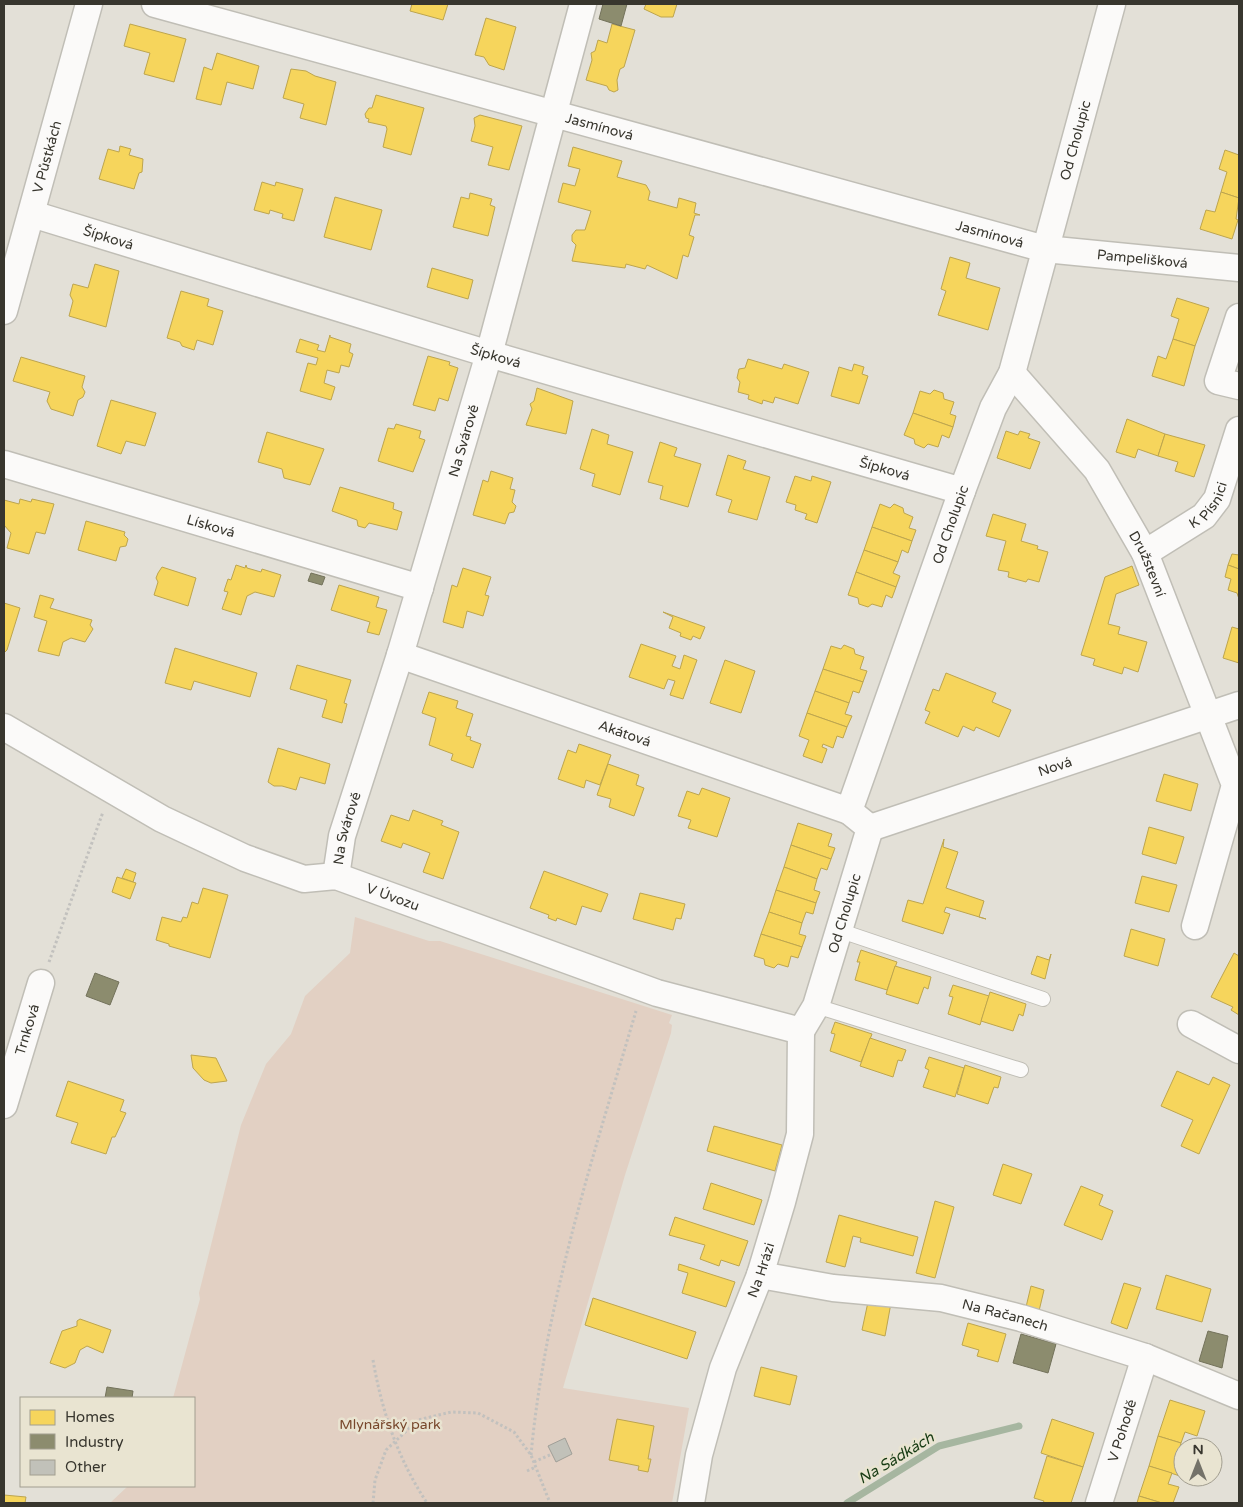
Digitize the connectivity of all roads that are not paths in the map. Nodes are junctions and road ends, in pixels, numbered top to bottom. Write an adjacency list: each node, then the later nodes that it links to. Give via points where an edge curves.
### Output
1 (89, 4): 6 (street, V Půstkách)
2 (155, 4): 5 (street, Jasmínová)
3 (583, 4): 5 (street, Na Svárově)
4 (1112, 4): 7 (street, Od Cholupic)
5 (555, 113): 7 (street, Jasmínová); 11 (street, Na Svárově)
6 (32, 214): 9 (street, V Půstkách); 11 (street, Šípková)
7 (1045, 249): 8 (street, Pampelišková); 12 (street, Od Cholupic)
8 (1239, 268)
9 (4, 311)
10 (1239, 317): 13 (street, via 1218,381)
11 (489, 354): 16 (street, Šípková); 18 (street, Na Svárově)
12 (1012, 373): 16 (street, Od Cholupic, via 993,408); 17 (street, Družstevní, via 1097,470)
13 (1239, 386)
14 (1239, 430): 17 (street, K Písnici, via 1217,499 1204,516)
15 (4, 464): 18 (street, Lísková)
16 (962, 491): 24 (street, Od Cholupic)
17 (1145, 553): 21 (street, Družstevní)
18 (420, 588): 19 (street, Na Svárově)
19 (400, 655): 24 (street, Akátová); 26 (street, Na Svárově, via 342,836)
20 (1239, 705): 21 (street, Nová)
21 (1209, 716): 23 (street, Družstevní); 25 (street, Nová)
22 (4, 727): 26 (street, V Úvozu, via 162,819 245,858 304,879)
23 (1237, 786): 27 (street, Družstevní)
24 (849, 811): 25 (street)
25 (870, 828): 28 (street, Od Cholupic)
26 (336, 876): 33 (street, V Úvozu, via 643,988)
27 (1195, 926)
28 (841, 931): 30 (lane); 31 (street, Od Cholupic)
29 (41, 983): 36 (street, Trnková)
30 (1043, 998)
31 (816, 1006): 33 (street, Od Cholupic); 35 (lane)
32 (1191, 1024): 34 (street)
33 (800, 1032): 37 (street, Na Hrázi, via 800,1134)
34 (1239, 1050)
35 (1021, 1070)
36 (4, 1105)
37 (760, 1275): 38 (street, Na Račanech, via 833,1288 941,1298 1022,1318); 40 (street, Na Hrázi, via 723,1368 698,1455)
38 (1145, 1357): 39 (street, Na Račanech); 41 (street, V Pohodě)
39 (1239, 1396)
40 (691, 1503)
41 (1099, 1503)

